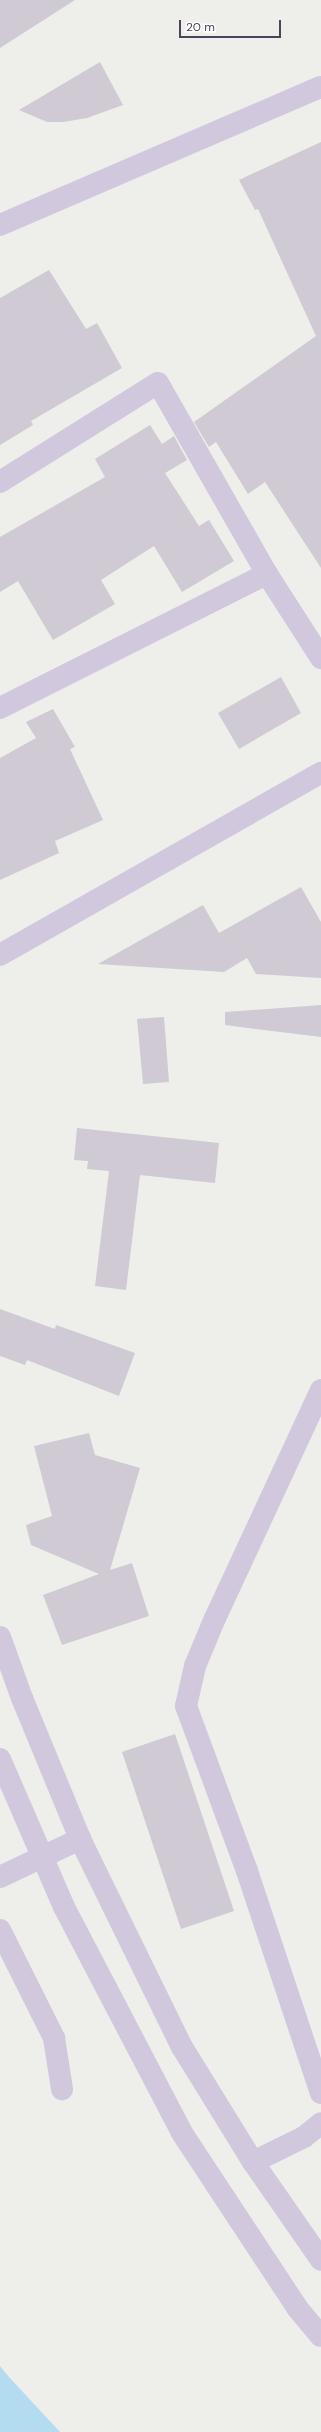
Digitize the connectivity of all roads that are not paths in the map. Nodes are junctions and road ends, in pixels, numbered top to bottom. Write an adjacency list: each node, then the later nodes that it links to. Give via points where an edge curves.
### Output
1 (321, 87): 2 (street)
2 (2, 218)
3 (0, 482): 4 (street, via 158,383)
4 (267, 574): 5 (street); 6 (street)
5 (321, 658)
6 (0, 708)
7 (321, 773): 8 (street)
8 (1, 952)
9 (321, 1390): 17 (street, via 215,1618 195,1666 186,1706 247,1871)
10 (0, 1637): 12 (street, via 22,1698)
11 (0, 1760): 13 (street)
12 (80, 1839): 13 (street); 19 (street, via 182,2047)
13 (42, 1857): 14 (street); 21 (street, via 64,1907 182,2133 298,2308)
14 (0, 1877)
15 (0, 1930): 16 (street, via 54,2038)
16 (62, 2089)
17 (321, 2093)
18 (321, 2123): 19 (street, via 304,2137)
19 (253, 2162): 20 (street)
20 (321, 2260)
21 (321, 2336)

